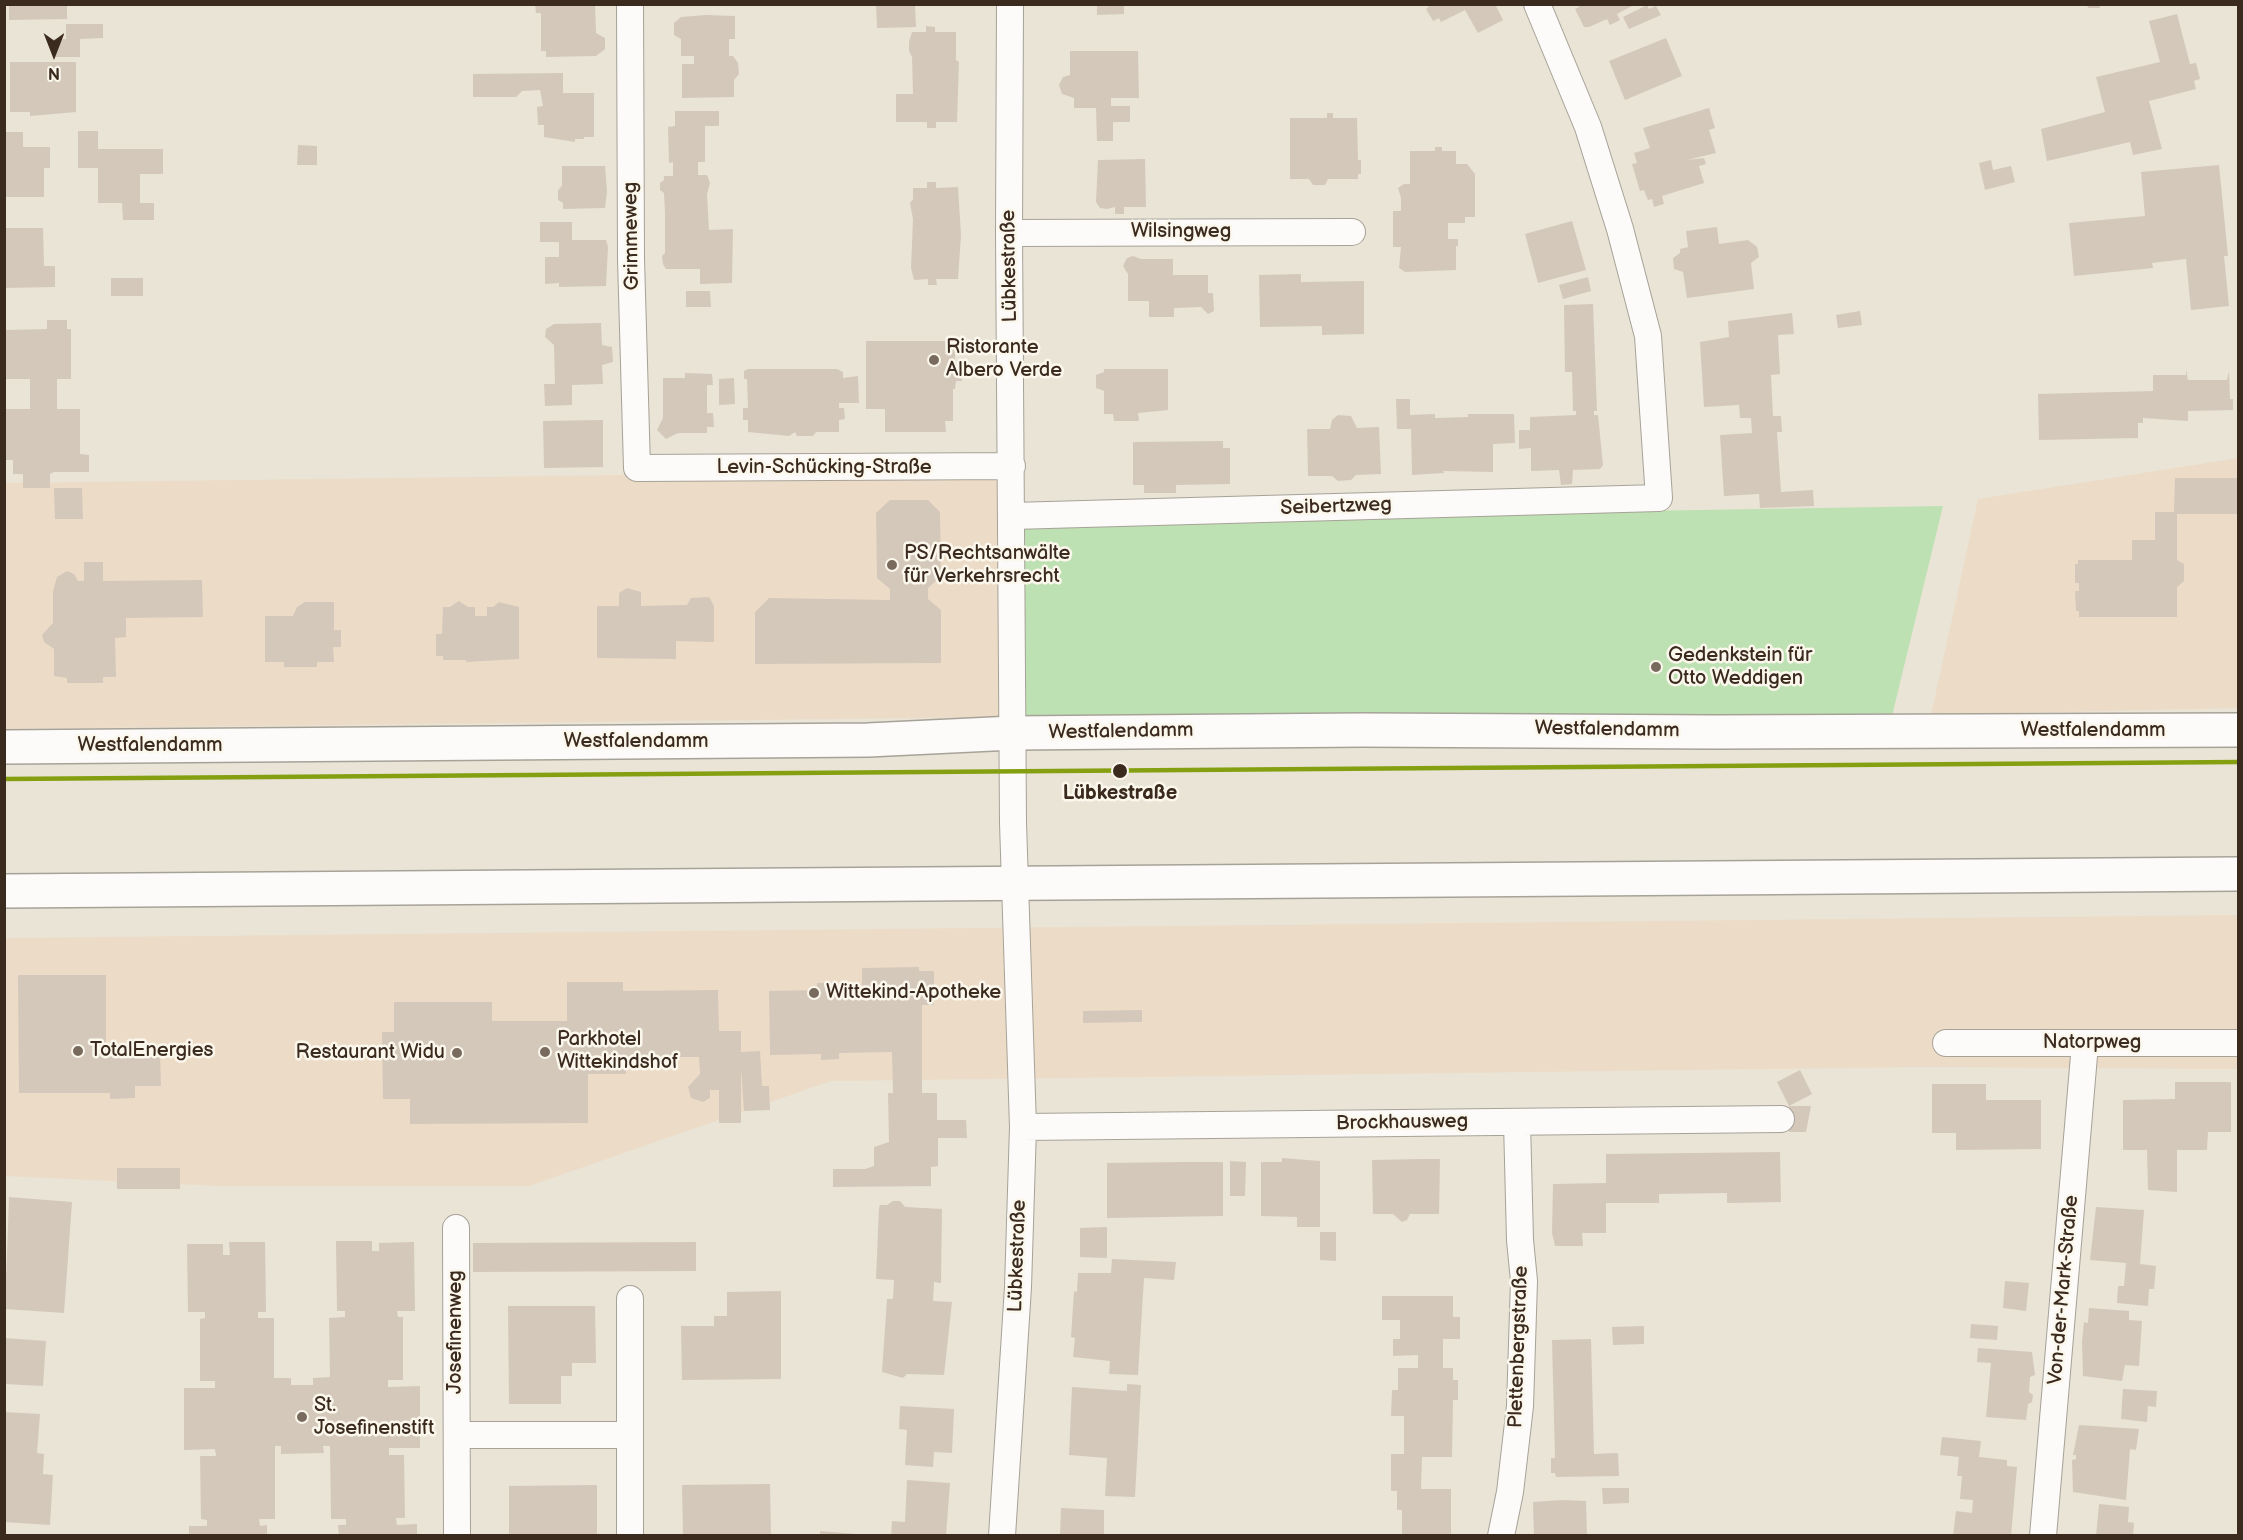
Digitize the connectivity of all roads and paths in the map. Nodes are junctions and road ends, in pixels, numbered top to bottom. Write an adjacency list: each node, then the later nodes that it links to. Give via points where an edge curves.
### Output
1 (630, 4): 7 (street, Grimmeweg)
2 (1010, 4): 5 (street, Lübkestraße)
3 (1537, 4): 8 (street, Seibertzweg, via 1588,127 1648,336 1659,498)
4 (1352, 232): 5 (street, Wilsingweg)
5 (1009, 233): 6 (street, Lübkestraße)
6 (1012, 466): 7 (street, Levin-Schücking-Straße); 8 (street, Lübkestraße)
7 (637, 468)
8 (1012, 516): 10 (street, Lübkestraße)
9 (2238, 730): 10 (main road, Westfalendamm)
10 (1013, 733): 11 (main road, Westfalendamm, via 868,740); 13 (street, Lübkestraße)
11 (4, 747)
12 (2238, 874): 13 (main road)
13 (1015, 882): 14 (main road); 20 (street, Lübkestraße)
14 (4, 891)
15 (1946, 1043): 17 (street, Natorpweg)
16 (2238, 1043): 17 (street, Natorpweg)
17 (2085, 1044): 29 (street, Von-der-Mark-Straße)
18 (1781, 1119): 19 (street, Brockhausweg)
19 (1517, 1122): 20 (street, Brockhausweg); 28 (street, Plettenbergstraße, via 1524,1281 1520,1406)
20 (1023, 1127): 27 (street, Lübkestraße, via 1018,1287)
21 (456, 1228): 23 (street, Josefinenweg)
22 (630, 1299): 24 (street)
23 (457, 1435): 24 (street); 25 (street, Josefinenweg)
24 (630, 1435): 26 (street)
25 (457, 1536)
26 (630, 1536)
27 (1002, 1536)
28 (1501, 1536)
29 (2043, 1536)

